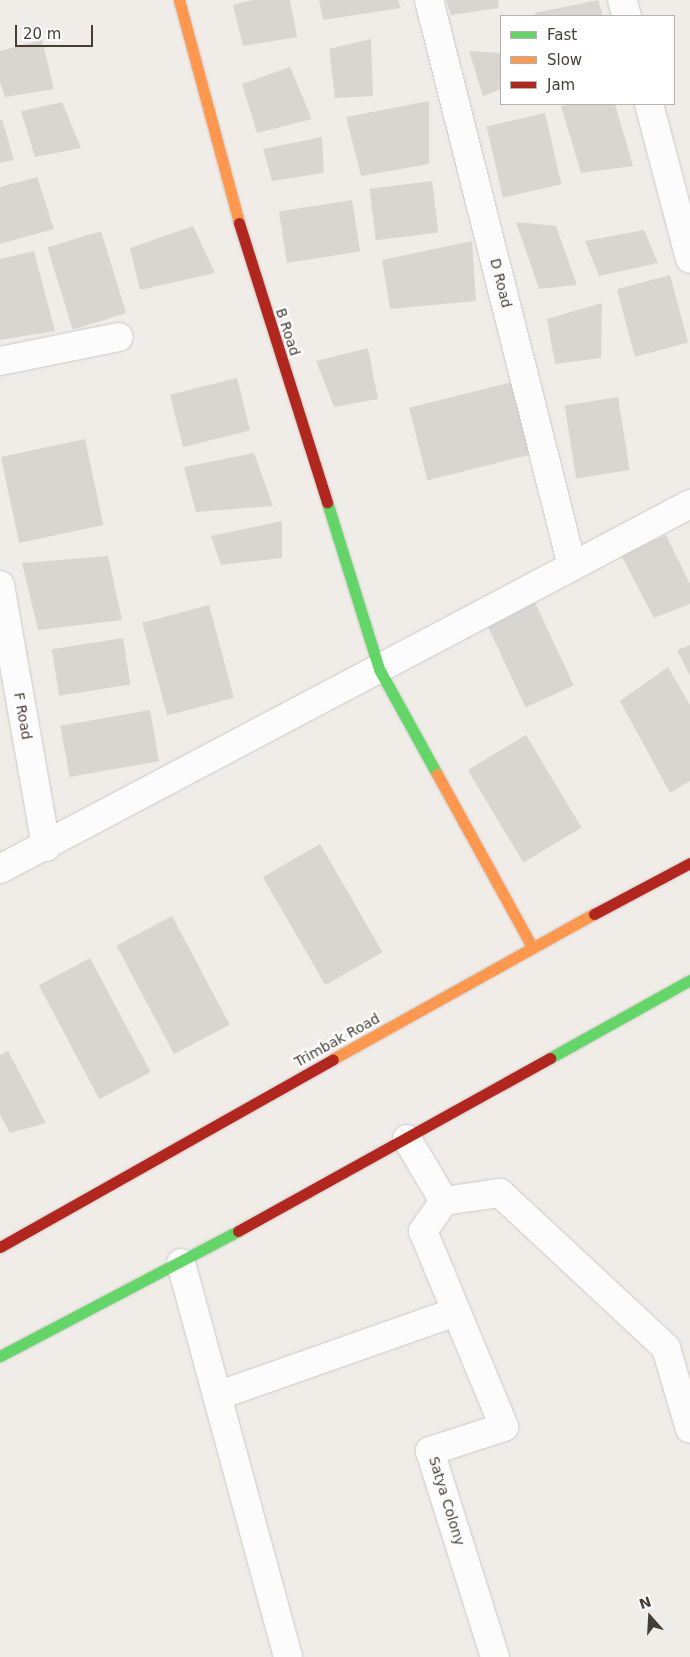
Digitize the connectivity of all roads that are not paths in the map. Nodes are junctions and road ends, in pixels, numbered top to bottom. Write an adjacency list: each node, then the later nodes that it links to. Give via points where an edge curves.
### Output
1 (179, 0): 12 (main road, B Road, via 240,227)
2 (429, 0): 10 (street, D Road)
3 (622, 0): 4 (street)
4 (626, 15)
5 (649, 105): 6 (street)
6 (690, 259)
7 (118, 337): 8 (street)
8 (0, 361)
9 (690, 504): 10 (street)
10 (572, 566): 12 (street)
11 (0, 585): 13 (street, F Road)
12 (379, 669): 13 (street); 16 (main road, B Road)
13 (46, 847): 15 (street)
14 (690, 863): 16 (main road, Trimbak Road)
15 (0, 869)
16 (532, 948): 20 (main road, Trimbak Road)
17 (690, 980): 18 (main road)
18 (407, 1139): 19 (street); 21 (main road)
19 (444, 1201): 22 (street, via 424,1232); 25 (street, via 500,1193 666,1348)
20 (0, 1247)
21 (181, 1262): 23 (main road); 24 (street)
22 (456, 1312): 24 (street); 27 (street, Satya Colony, via 504,1427 430,1451)
23 (0, 1356)
24 (217, 1396): 26 (street)
25 (690, 1430)
26 (288, 1657)
27 (494, 1657)

